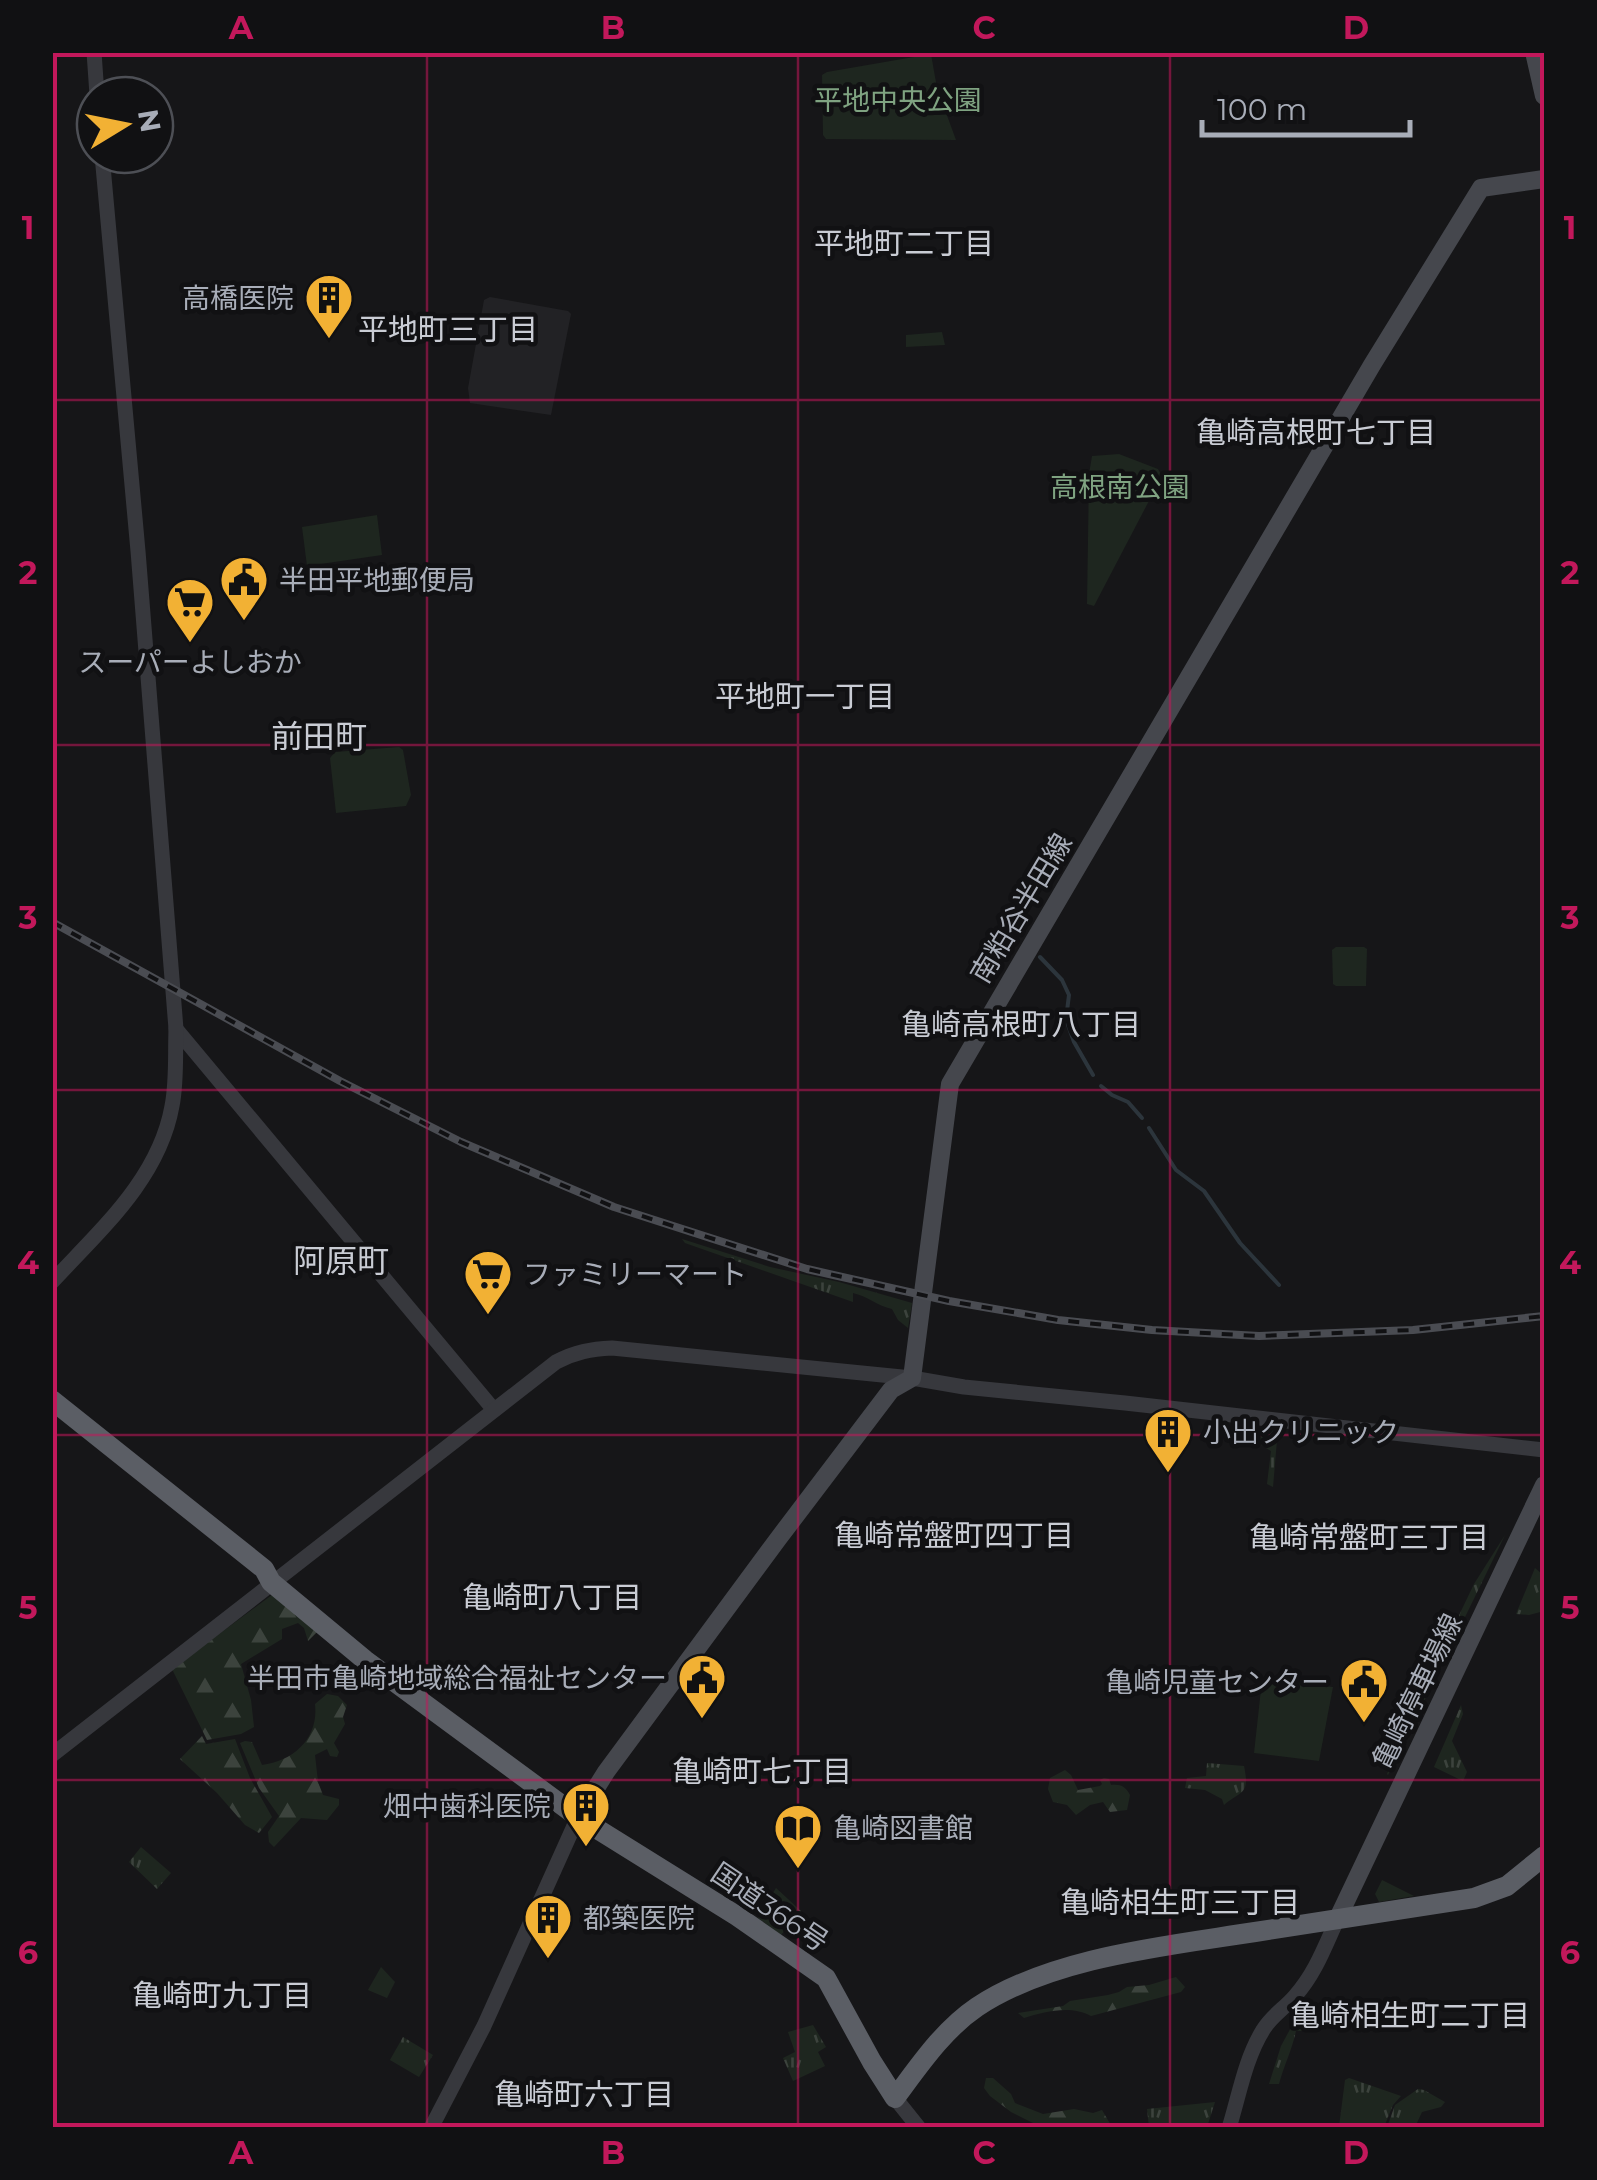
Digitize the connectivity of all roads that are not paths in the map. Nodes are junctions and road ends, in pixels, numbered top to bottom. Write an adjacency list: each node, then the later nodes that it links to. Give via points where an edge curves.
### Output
1 (1534, 52): 2 (main road)
2 (1544, 96)
3 (104, 175): 5 (street)
4 (1544, 179): 7 (main road, 南粕谷半田線, via 1481,188 950,1084)
5 (176, 1029): 6 (street, via 172,1105 159,1149 128,1198); 9 (street)
6 (52, 1282)
7 (912, 1378): 9 (street, via 588,1350 556,1362); 10 (street); 14 (main road, via 891,1390)
8 (52, 1400): 12 (highway, 国道366号, via 264,1569)
9 (494, 1410): 12 (street)
10 (1544, 1450)
11 (1544, 1485): 16 (main road, 亀崎停車場線)
12 (271, 1582): 13 (street); 14 (highway, 国道366号)
13 (52, 1755)
14 (578, 1817): 17 (highway, 国道366号, via 826,1978); 18 (street)
15 (1544, 1856): 16 (highway, via 1492,1893)
16 (1337, 1920): 17 (highway, via 1123,1954 1029,1980 964,2016); 20 (street, via 1306,1981 1261,2032)
17 (895, 2098): 19 (street)
18 (431, 2128)
19 (919, 2128)
20 (1229, 2128)

